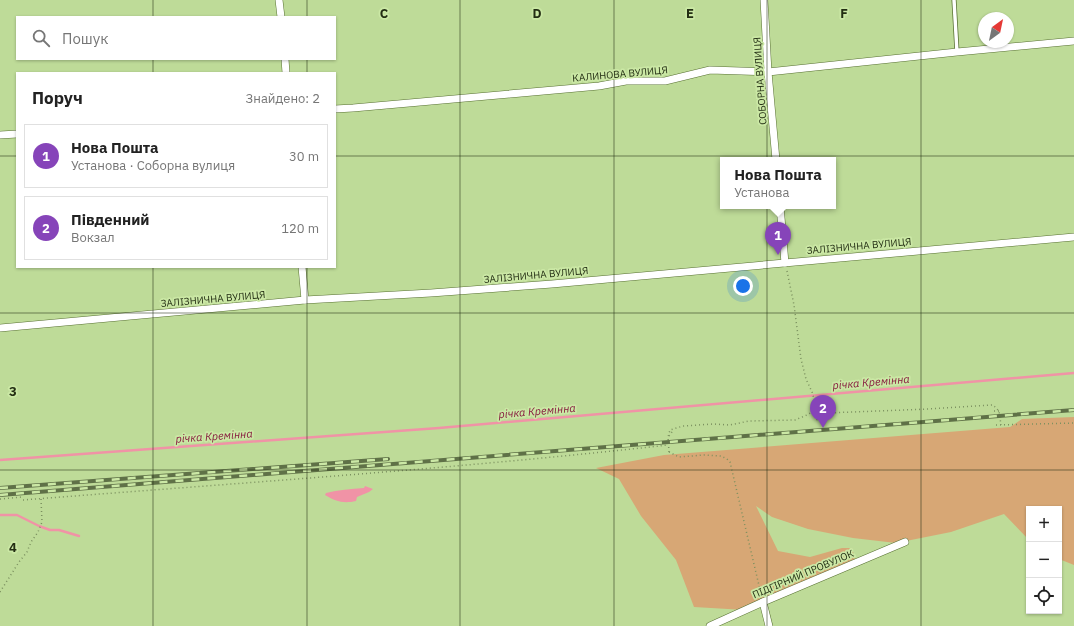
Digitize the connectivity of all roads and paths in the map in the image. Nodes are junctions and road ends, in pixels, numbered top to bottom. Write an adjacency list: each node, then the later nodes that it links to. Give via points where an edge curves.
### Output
1 (279, 0): 4 (street)
2 (764, 0): 9 (street, СОБОРНА ВУЛИЦЯ)
3 (954, 0): 6 (lane)
4 (281, 16)
5 (1074, 42): 6 (street, КАЛИНОВА ВУЛИЦЯ)
6 (957, 52): 9 (street, КАЛИНОВА ВУЛИЦЯ)
7 (284, 60): 8 (street)
8 (286, 72)
9 (768, 72): 10 (street, КАЛИНОВА ВУЛИЦЯ, via 710,70 665,81 626,81 599,86); 13 (street, СОБОРНА ВУЛИЦЯ)
10 (336, 109)
11 (16, 134): 12 (street)
12 (0, 135)
13 (776, 157)
14 (780, 209): 16 (street)
15 (1074, 237): 16 (street, ЗАЛІЗНИЧНА ВУЛИЦЯ)
16 (785, 263): 18 (street, ЗАЛІЗНИЧНА ВУЛИЦЯ, via 552,284); 20 (path, via 801,359)
17 (302, 268): 18 (street)
18 (305, 300): 19 (street, ЗАЛІЗНИЧНА ВУЛИЦЯ)
19 (0, 328)
20 (817, 409): 22 (path, via 827,413 994,405); 23 (path); 28 (path, via 795,420 683,426 670,430)
21 (994, 411): 22 (path)
22 (999, 411): 26 (path)
23 (816, 421)
24 (1074, 423): 26 (path)
25 (996, 425): 26 (path)
26 (1001, 425)
27 (672, 432): 28 (path)
28 (668, 437): 29 (path)
29 (668, 445): 31 (path); 33 (path, via 230,485)
30 (673, 449): 31 (path)
31 (669, 452): 38 (path, via 679,457 721,456 730,462)
32 (22, 497): 34 (path)
33 (41, 498): 35 (path); 37 (path, via 42,522 38,532)
34 (0, 499)
35 (23, 500)
36 (906, 542): 38 (street, ПІДГІРНИЙ ПРОВУЛОК)
37 (0, 592)
38 (763, 602): 39 (street, ПІДГІРНИЙ ПРОВУЛОК); 40 (street)
39 (710, 626)
40 (769, 626)

